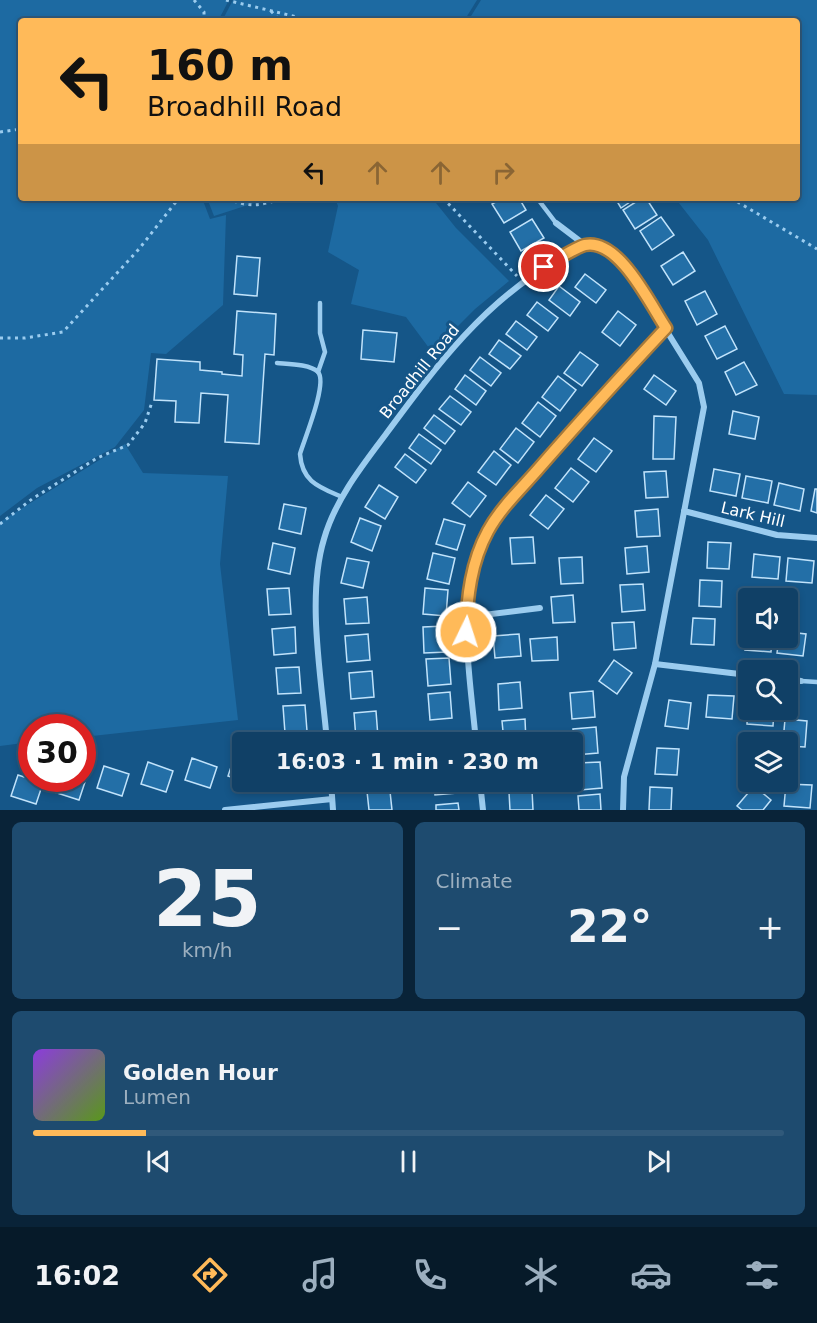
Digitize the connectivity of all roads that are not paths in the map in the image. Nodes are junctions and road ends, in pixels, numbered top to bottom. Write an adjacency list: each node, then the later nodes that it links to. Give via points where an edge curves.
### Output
1 (539, 201): 2 (lane)
2 (556, 223): 3 (street)
3 (585, 245): 5 (street, via 612,252 625,264); 8 (street, Broadhill Road, via 523,282 458,341)
4 (320, 303): 7 (lane, via 320,333 326,352)
5 (666, 328): 9 (street, via 699,383 704,407); 12 (street, via 489,529 475,562)
6 (277, 363): 7 (lane)
7 (318, 372): 8 (lane, via 321,391 300,454 301,465 306,477 319,488)
8 (342, 497): 18 (street, Broadhill Road, via 323,540 316,585)
9 (684, 511): 10 (street, Lark Hill, via 777,535); 13 (street)
10 (817, 538)
11 (540, 608): 12 (street)
12 (467, 617): 19 (street)
13 (655, 664): 14 (street); 26 (street, via 628,757)
14 (738, 674)
15 (798, 681): 16 (street)
16 (801, 681): 17 (lane)
17 (817, 682)
18 (326, 732)
19 (475, 732)
20 (332, 792): 22 (street)
21 (481, 792): 25 (street)
22 (332, 799): 23 (street); 24 (street)
23 (225, 810)
24 (333, 810)
25 (483, 810)
26 (623, 810)

